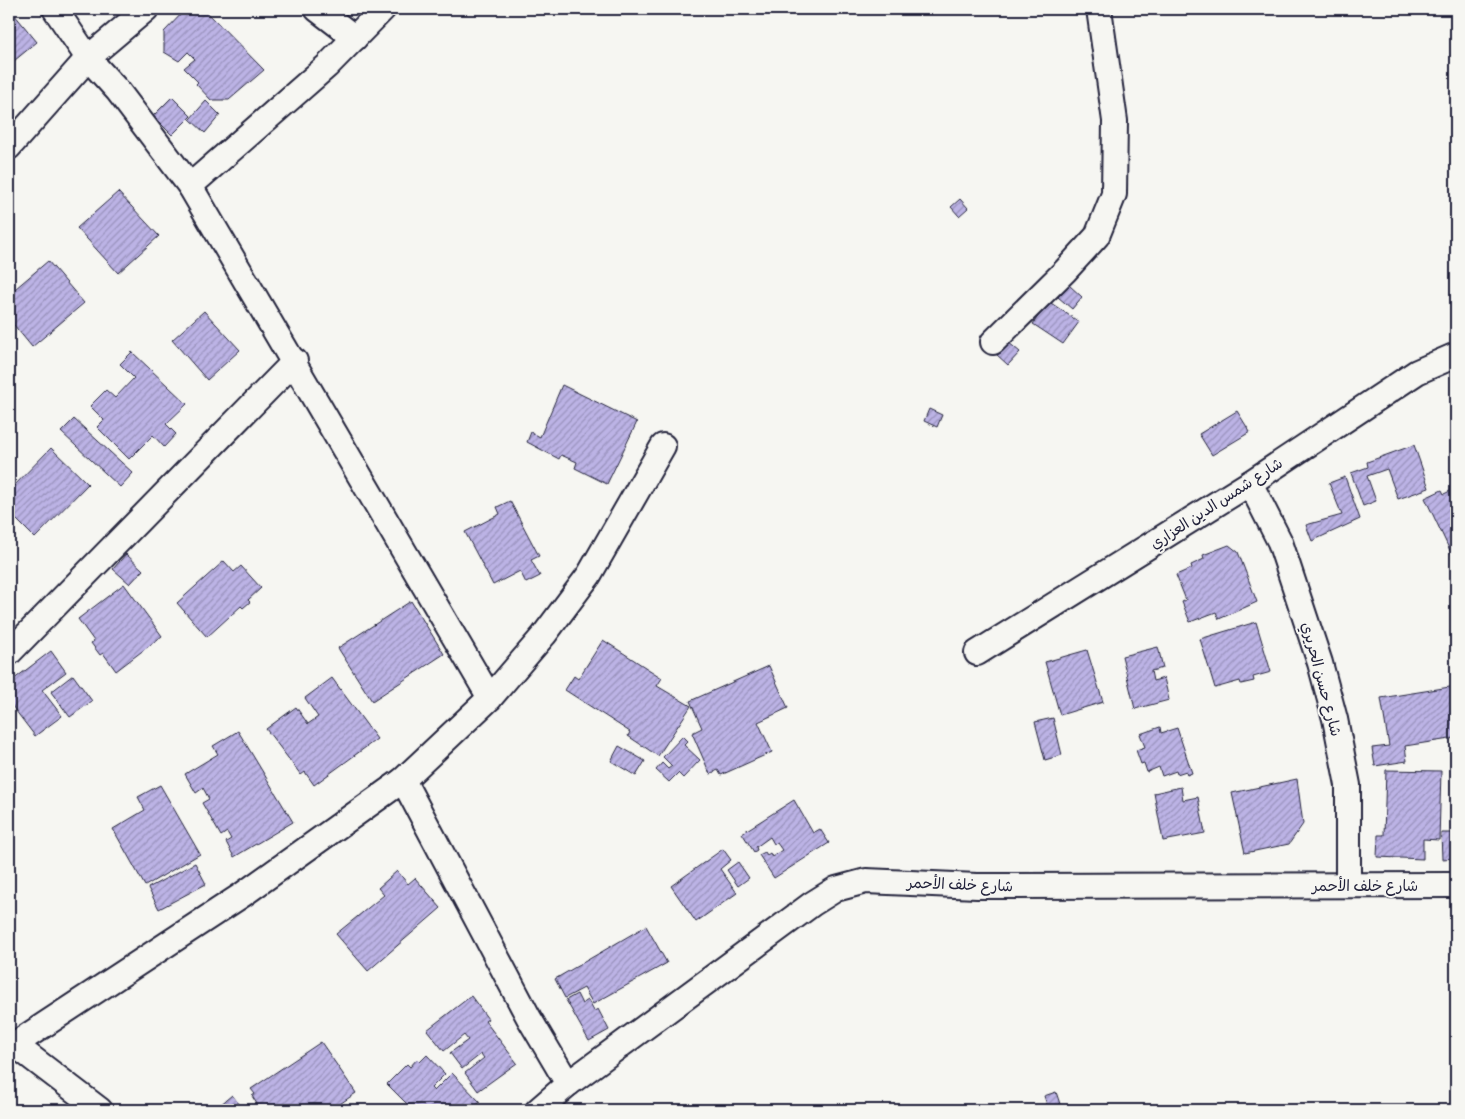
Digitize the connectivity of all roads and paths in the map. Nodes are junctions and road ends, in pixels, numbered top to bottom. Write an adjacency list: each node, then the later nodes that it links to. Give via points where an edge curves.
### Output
1 (55, 9): 7 (street)
2 (146, 9): 7 (street)
3 (317, 9): 6 (street)
4 (383, 9): 6 (street)
5 (1099, 9): 10 (street, via 1115,121 1114,194 1097,236 1065,272)
6 (355, 38): 9 (street)
7 (88, 58): 8 (street); 9 (street, via 118,91)
8 (9, 147)
9 (190, 186): 12 (street)
10 (992, 342)
11 (1456, 355): 14 (street, شارع شمس الدين العزاري, via 1417,372)
12 (295, 361): 15 (street); 17 (street)
13 (663, 446): 17 (street, via 589,575 544,635)
14 (1250, 483): 16 (street, شارع شمس الدين العزاري); 19 (street, شارع حسن الحريري, via 1280,542 1335,720 1348,785)
15 (10, 649)
16 (977, 653)
17 (490, 698): 18 (street)
18 (403, 780): 21 (street, via 242,895); 22 (street, via 524,1009)
19 (1348, 884): 20 (street, شارع خلف الأحمر); 22 (street, شارع خلف الأحمر, via 977,886 891,881 852,883 812,904)
20 (1456, 885)
21 (12, 1047): 23 (street)
22 (568, 1084): 24 (street, شارع خلف الأحمر)
23 (100, 1110)
24 (538, 1110)

